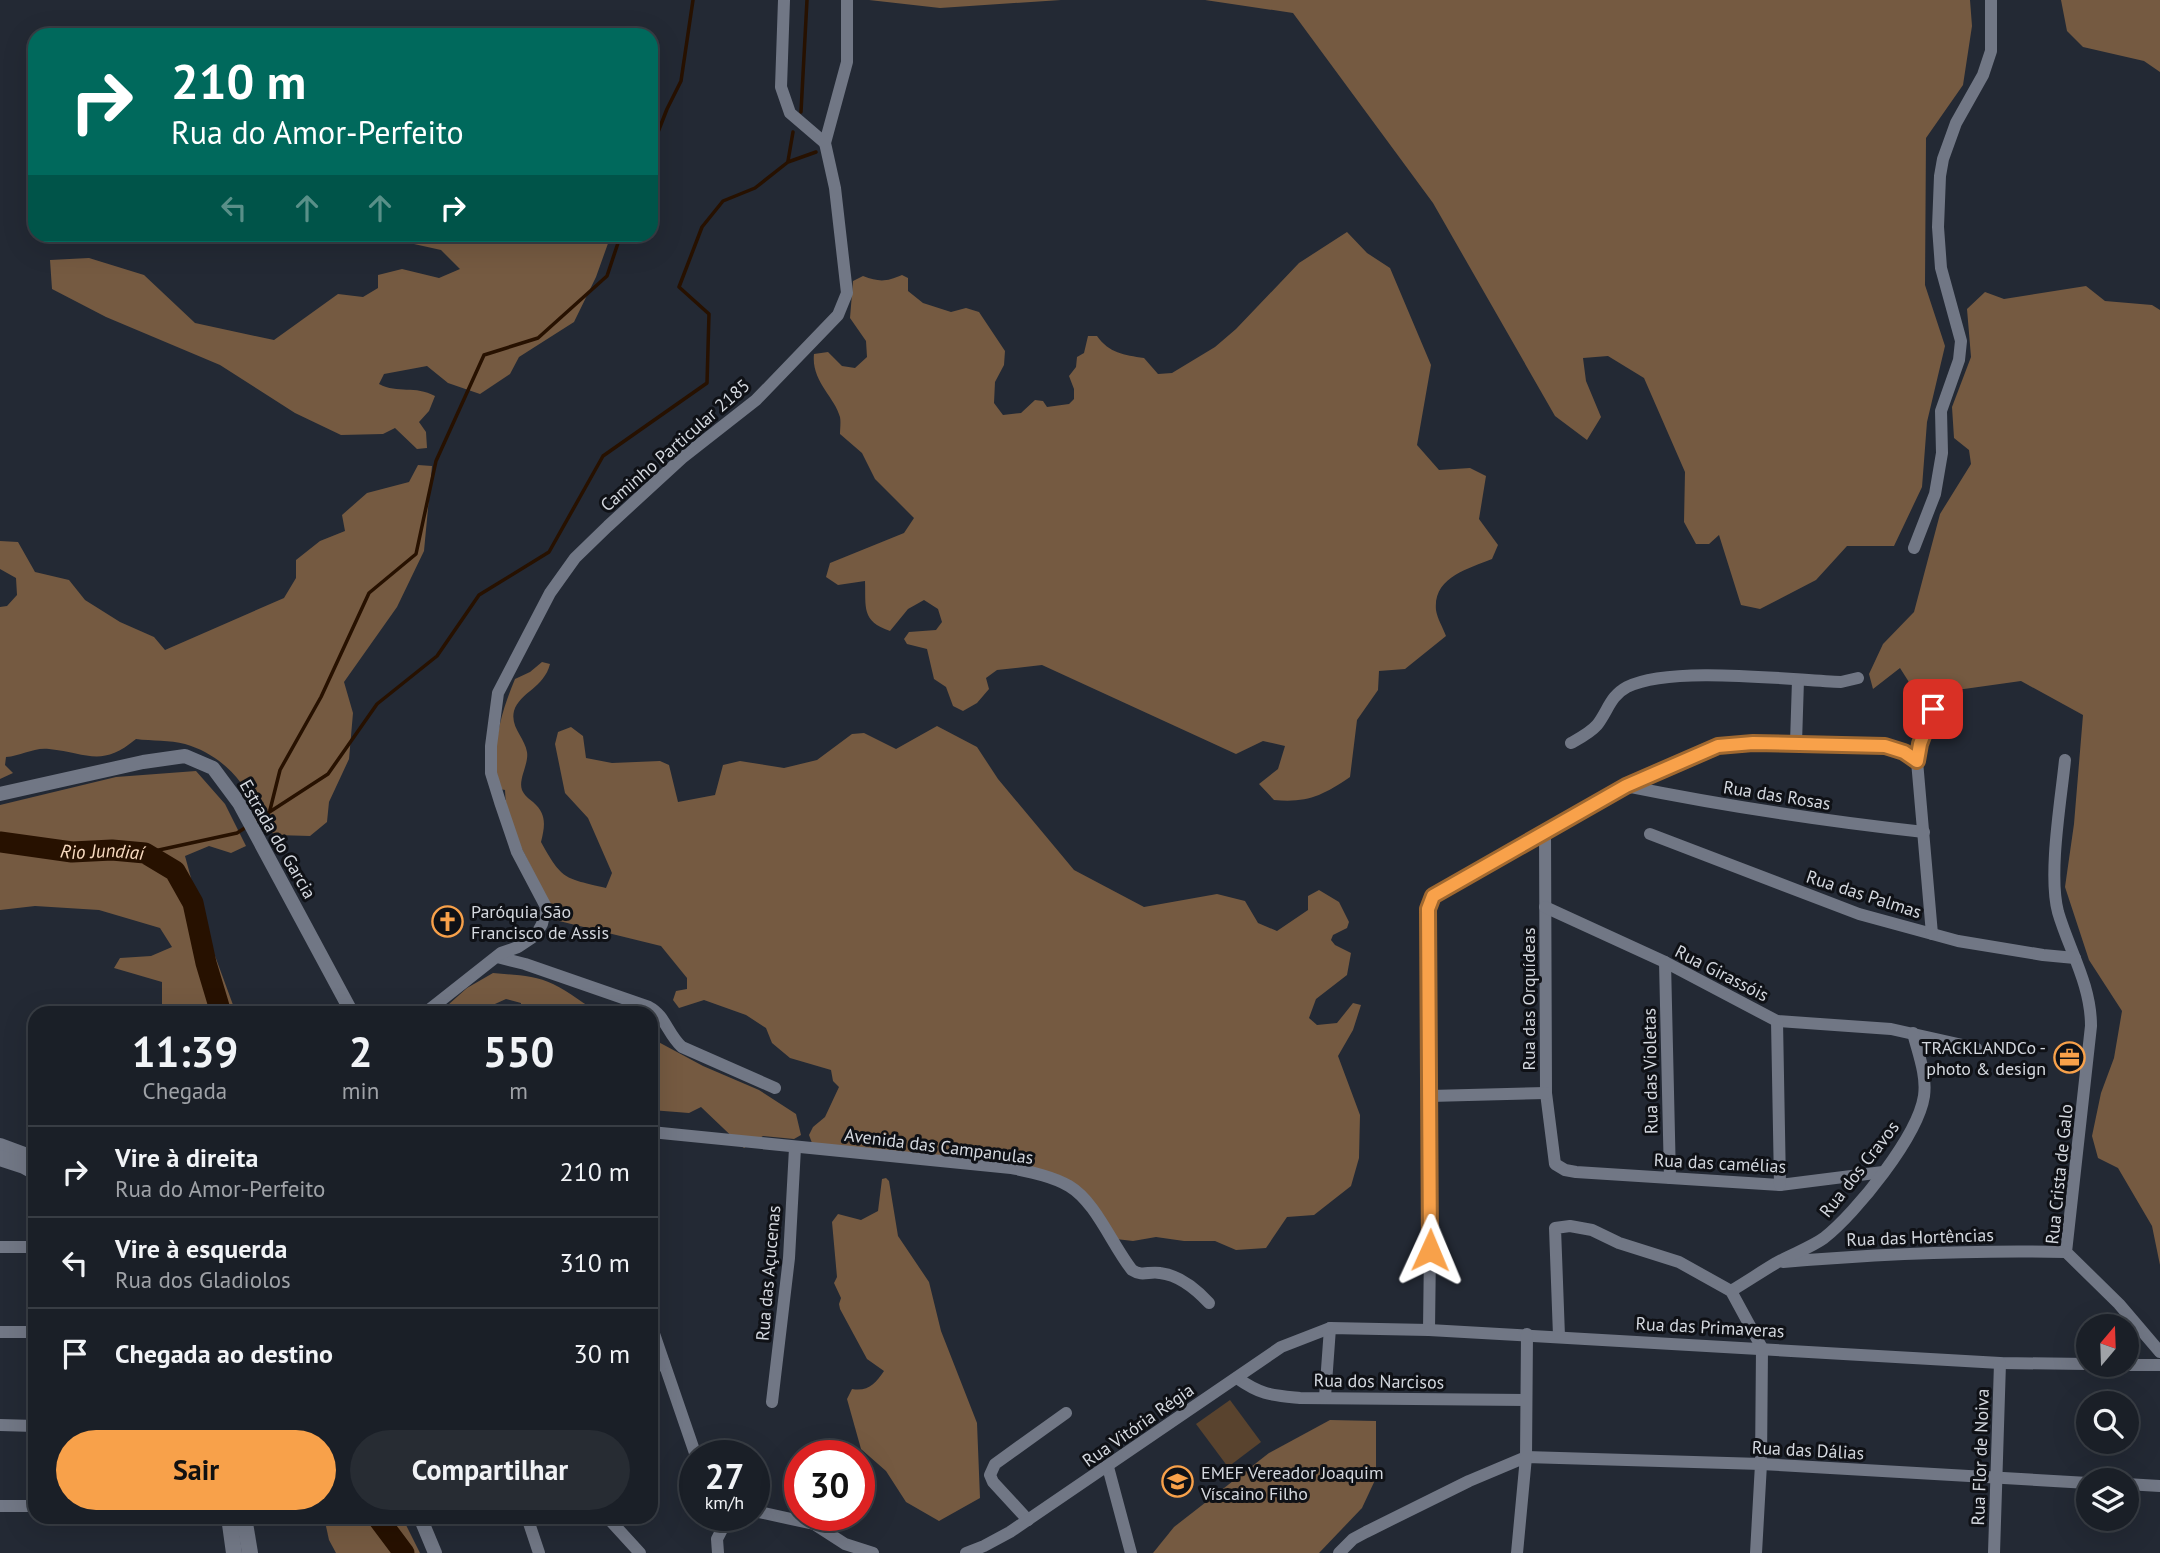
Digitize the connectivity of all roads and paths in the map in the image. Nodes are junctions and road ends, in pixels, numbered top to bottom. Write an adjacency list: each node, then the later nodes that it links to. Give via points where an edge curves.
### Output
1 (784, 0): 4 (street, via 781,87 790,113)
2 (847, 0): 4 (street, Caminho Particular 2185, via 847,62)
3 (1991, 0): 5 (street, via 1991,51 1956,123 1940,176 1941,268 1961,341 1941,411 1942,453 1935,494)
4 (825, 144): 20 (street, Caminho Particular 2185, via 847,293 838,315 756,400 682,458 575,558 550,593 498,693 491,773 517,852 546,907 536,935)
5 (1914, 548)
6 (1858, 678): 7 (street)
7 (1798, 680): 9 (street, via 1704,676 1635,683 1610,700 1590,732); 10 (street)
8 (1933, 709): 12 (street)
9 (1571, 743)
10 (1796, 743): 12 (street, via 1885,746); 13 (street, via 1718,746)
11 (2065, 760): 21 (street, Rua Crista de Galo, via 2055,885 2058,911)
12 (1917, 761): 15 (street)
13 (1626, 786): 15 (street, Rua das Rosas, via 1798,817); 16 (street)
14 (0, 794): 23 (street, Estrada do Garcia, via 186,756 213,768 239,803)
15 (1924, 832): 19 (street)
16 (1545, 833): 18 (street, Rua das Orquídeas); 32 (street, via 1433,896 1428,909)
17 (1650, 834): 19 (street, Rua das Palmas, via 1859,914)
18 (1545, 907): 22 (street, Rua Girassóis); 31 (street, Rua das Orquídeas)
19 (1931, 934): 21 (street, Rua das Palmas)
20 (497, 957): 24 (street); 25 (street)
21 (2075, 958): 45 (street, Rua Crista de Galo, via 2087,990 2091,1026)
22 (1665, 962): 27 (street, Rua Girassóis); 41 (street, Rua das Violetas)
23 (348, 1006)
24 (434, 1006)
25 (646, 1006)
26 (658, 1013): 30 (street, via 682,1047)
27 (1777, 1021): 28 (street, Rua Girassóis); 42 (street)
28 (1913, 1033): 29 (street, Rua Girassóis); 40 (street, Rua dos Cravos, via 1923,1069 1924,1095 1911,1133)
29 (1976, 1048)
30 (775, 1088)
31 (1546, 1093): 32 (street); 38 (street, Rua das Orquídeas)
32 (1430, 1096): 50 (street)
33 (658, 1133): 35 (street, Avenida das Campanulas)
34 (0, 1146): 36 (main road)
35 (795, 1148): 48 (street, Avenida das Campanulas, via 1011,1168 1067,1184 1081,1194 1132,1270 1179,1279); 67 (street, Rua das Açucenas, via 789,1258)
36 (28, 1156)
37 (0, 1158): 39 (main road)
38 (1555, 1164): 41 (street, Rua das camélias, via 1576,1172)
39 (28, 1168)
40 (1883, 1172): 42 (street, Rua das camélias); 46 (street, Rua dos Cravos, via 1840,1224 1821,1240)
41 (1670, 1178): 42 (street, Rua das camélias)
42 (1780, 1185)
43 (0, 1247): 44 (street)
44 (28, 1247)
45 (2066, 1252): 46 (street, Rua das Hortências, via 1917,1252); 57 (street, Rua Crista de Galo)
46 (1777, 1263): 47 (street, Rua dos Cravos)
47 (1731, 1292): 54 (street, via 1679,1262 1591,1230 1555,1228); 56 (street)
48 (1209, 1303)
49 (1330, 1328): 50 (street, Rua das Primaveras); 64 (street, Rua Vitória Régia, via 1281,1347); 65 (street)
50 (1429, 1330): 53 (street, Rua das Primaveras)
51 (0, 1332): 52 (street)
52 (28, 1332)
53 (1527, 1334): 54 (street, Rua das Primaveras); 66 (street)
54 (1559, 1336): 56 (street, Rua das Primaveras)
55 (658, 1345): 58 (street)
56 (1762, 1348): 59 (street, Rua das Primaveras); 73 (street)
57 (2160, 1352)
58 (664, 1363): 63 (street); 71 (street)
59 (2000, 1363): 60 (street, Rua das Primaveras); 75 (street, Rua Flor de Noiva)
60 (2076, 1364)
61 (2139, 1365): 62 (street)
62 (2160, 1365)
63 (658, 1366)
64 (1237, 1378): 65 (street, Rua dos Narcisos, via 1269,1395); 74 (street, Rua Vitória Régia)
65 (1325, 1398): 66 (street, Rua dos Narcisos)
66 (1526, 1401): 72 (street)
67 (772, 1402)
68 (1066, 1413): 82 (street, via 995,1464 990,1475)
69 (0, 1425): 70 (street)
70 (28, 1426)
71 (690, 1440)
72 (1526, 1457): 73 (street, Rua das Dálias); 98 (street, via 1366,1532); 99 (street)
73 (1761, 1465): 75 (street, Rua das Dálias); 100 (street)
74 (1108, 1467): 82 (street, Rua Vitória Régia); 89 (street)
75 (1998, 1478): 76 (street, Rua das Dálias); 101 (street, Rua Flor de Noiva)
76 (2076, 1482)
77 (2139, 1485): 78 (street)
78 (2160, 1486)
79 (0, 1506): 80 (street)
80 (28, 1506)
81 (770, 1514): 96 (street, via 814,1524 845,1544)
82 (1028, 1520): 97 (street, Rua Vitória Régia)
83 (230, 1524): 90 (main road)
84 (245, 1524): 91 (main road)
85 (423, 1524): 92 (street)
86 (529, 1524): 93 (street)
87 (613, 1524): 94 (street)
88 (721, 1531): 95 (street)
89 (1130, 1546)
90 (234, 1553)
91 (250, 1553)
92 (435, 1553)
93 (539, 1553)
94 (640, 1553)
95 (718, 1553)
96 (873, 1553)
97 (966, 1553)
98 (1339, 1553)
99 (1517, 1553)
100 (1756, 1553)
101 (1994, 1553)

